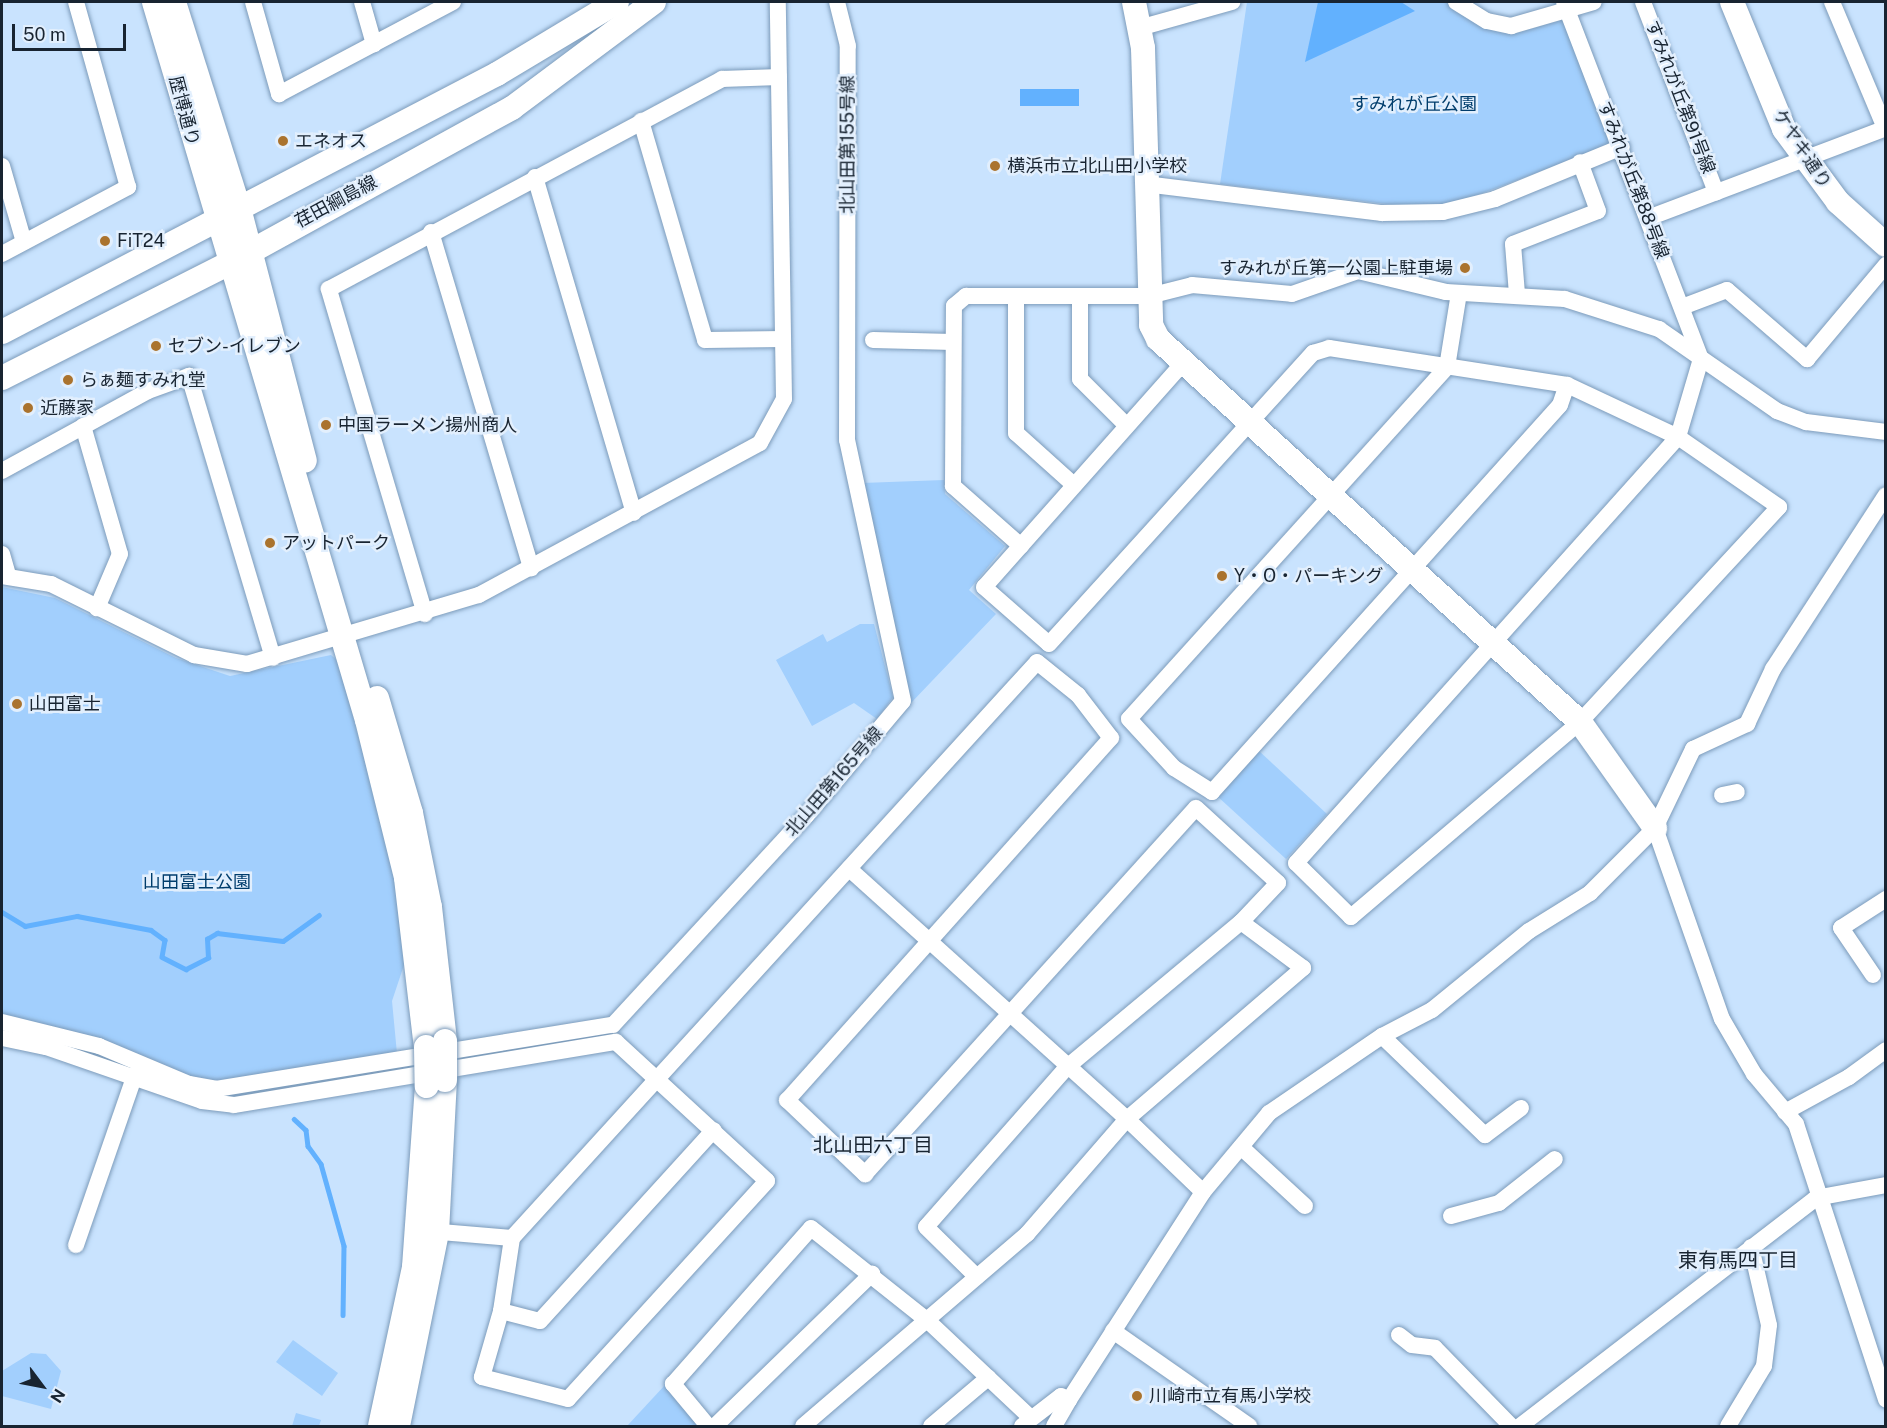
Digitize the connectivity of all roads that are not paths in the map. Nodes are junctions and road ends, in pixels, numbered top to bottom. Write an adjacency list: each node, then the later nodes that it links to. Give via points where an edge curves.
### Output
1 (76, 2): 35 (street, via 128,187)
2 (154, 2): 33 (street, 歴博通り)
3 (174, 2): 31 (street, 歴博通り)
4 (253, 2): 20 (street, via 279,94)
5 (362, 2): 20 (street)
6 (453, 2): 20 (street)
7 (617, 2): 31 (street, via 497,74)
8 (654, 2): 38 (street, 荏田綱島線, via 512,108)
9 (778, 2): 21 (street)
10 (837, 2): 40 (street, 北山田第155号線, via 848,46)
11 (1134, 2): 19 (street)
12 (1232, 2): 19 (street)
13 (1456, 2): 18 (street, via 1499,26)
14 (1594, 2): 18 (street)
15 (1643, 2): 30 (street, すみれが丘第91号線)
16 (1832, 2): 23 (street)
17 (1736, 3): 25 (street, ケヤキ通り, via 1770,99)
18 (1565, 6): 24 (street, すみれが丘第88号線)
19 (1139, 28): 29 (street)
20 (374, 44)
21 (779, 76): 22 (street, via 722,79); 48 (street)
22 (641, 121): 28 (street); 48 (street, via 705,340)
23 (1885, 128): 25 (street)
24 (1622, 147): 26 (street); 32 (street, すみれが丘第88号線)
25 (1803, 158): 30 (street); 36 (street, ケヤキ通り, via 1845,210)
26 (1580, 162): 29 (street, via 1495,199 1443,212 1382,213); 42 (street, via 1598,211 1513,244)
27 (2, 166): 35 (street)
28 (535, 177): 34 (street); 65 (street)
29 (1145, 184): 43 (street)
30 (1716, 192): 32 (street)
31 (239, 208): 33 (street); 38 (street, 歴博通り)
32 (1648, 218): 46 (street, すみれが丘第88号線)
33 (217, 220): 38 (street, 歴博通り); 47 (street)
34 (431, 232): 68 (street); 72 (street, via 329,289)
35 (24, 242): 37 (street)
36 (1886, 245)
37 (2, 254)
38 (239, 256): 54 (street, 荏田綱島線); 73 (street)
39 (1886, 265): 46 (street, via 1807,359 1727,290)
40 (849, 290): 87 (street, 北山田第165号線, via 847,440 903,701 806,816 613,1025)
41 (1459, 293): 42 (street); 43 (street, via 1358,272 1292,294 1192,285); 53 (street)
42 (1517, 294): 51 (street, via 1565,299 1659,329)
43 (1149, 296): 45 (street); 52 (street, via 1151,325 1158,339)
44 (1016, 297): 45 (street); 50 (street, via 958,299); 62 (street, via 1016,433)
45 (1080, 299): 58 (street, via 1080,379)
46 (1682, 307): 51 (street, すみれが丘第88号線)
47 (2, 332)
48 (783, 339): 65 (street, via 784,399 760,443)
49 (873, 340): 50 (street)
50 (953, 342): 66 (street, via 953,486)
51 (1701, 359): 59 (street, via 1777,411 1806,422); 60 (street)
52 (1184, 362): 56 (street); 58 (street)
53 (1447, 367): 55 (street); 56 (street, via 1329,348 1313,353); 64 (street)
54 (2, 378)
55 (1567, 386): 60 (street); 69 (street, via 1560,405)
56 (1251, 422): 64 (street); 66 (street, via 1049,644 984,587)
57 (83, 426): 61 (street); 71 (street, via 120,554); 75 (street, via 189,376)
58 (1127, 426): 62 (street)
59 (1886, 432)
60 (1678, 437): 74 (street); 76 (street, via 1779,507)
61 (2, 471)
62 (1074, 485): 66 (street)
63 (1886, 495): 77 (street, via 1773,669 1747,724 1693,748)
64 (1332, 496): 69 (street); 69 (street, via 1129,719 1174,768 1212,792)
65 (634, 513): 68 (street)
66 (1021, 546)
67 (2, 554): 70 (street)
68 (531, 568): 72 (street, via 479,595)
69 (1413, 568): 74 (street)
70 (5, 575): 71 (street, via 51,585)
71 (97, 608): 75 (street, via 194,655 247,664)
72 (425, 614): 73 (street)
73 (350, 636): 75 (street); 87 (street, via 411,813 430,907)
74 (1495, 642): 76 (street); 76 (street, via 1296,863 1351,917)
75 (273, 658)
76 (1580, 722): 77 (street)
77 (1655, 828): 85 (street, via 1590,893 1529,931 1432,1010); 93 (street, via 1722,1018 1754,1074)
78 (849, 868): 81 (street); 81 (street, via 1037,662 1078,695 1111,738); 91 (street)
79 (1886, 899): 82 (street, via 1841,928)
80 (1241, 922): 83 (street, via 1278,883 1196,808); 89 (street); 94 (street, via 1304,969)
81 (928, 941): 83 (street); 83 (street, via 787,1100 865,1174)
82 (1873, 975)
83 (1010, 1015): 89 (street)
84 (2, 1022): 87 (street, via 99,1046 189,1084 216,1089)
85 (1382, 1036): 92 (street, via 1485,1134); 96 (street, via 1288,1096)
86 (2, 1038): 90 (street)
87 (431, 1048): 103 (street, bridge, via 436,1083)
88 (1886, 1050): 93 (street, via 1849,1077)
89 (1067, 1066): 94 (street); 108 (street, via 926,1227)
90 (135, 1075): 91 (street, via 202,1101 234,1105 616,1042); 105 (street)
91 (657, 1077): 95 (street); 104 (street)
92 (1521, 1108)
93 (1785, 1112): 100 (street, via 1796,1124)
94 (1127, 1119): 99 (street); 108 (street, via 1027,1234)
95 (714, 1130): 109 (street, via 540,1320); 109 (street, via 767,1181 568,1399 482,1377)
96 (1241, 1147): 99 (street); 101 (street)
97 (1555, 1159): 102 (street, via 1499,1203)
98 (1886, 1185): 100 (street)
99 (1203, 1192): 111 (street)
100 (1816, 1198): 106 (street); 115 (street)
101 (1305, 1206)
102 (1451, 1216)
103 (428, 1231): 104 (street); 117 (street); 118 (street)
104 (512, 1238): 109 (street)
105 (76, 1245)
106 (1751, 1247): 126 (street); 127 (street, via 1769,1325 1764,1366)
107 (873, 1274): 110 (street); 119 (street, via 811,1228 673,1384); 120 (street)
108 (977, 1277): 110 (street)
109 (501, 1311)
110 (928, 1321): 113 (street); 121 (street)
111 (1113, 1332): 114 (street); 124 (street)
112 (1399, 1335): 125 (street, via 1413,1345 1435,1348)
113 (988, 1378): 116 (street); 122 (street)
114 (1069, 1400): 116 (street, via 1061,1396); 123 (street)
115 (1886, 1400)
116 (1026, 1422)
117 (380, 1426)
118 (398, 1426)
119 (708, 1426)
120 (715, 1426)
121 (802, 1426)
122 (931, 1426)
123 (1054, 1426)
124 (1249, 1426)
125 (1511, 1426)
126 (1520, 1426)
127 (1728, 1426)

